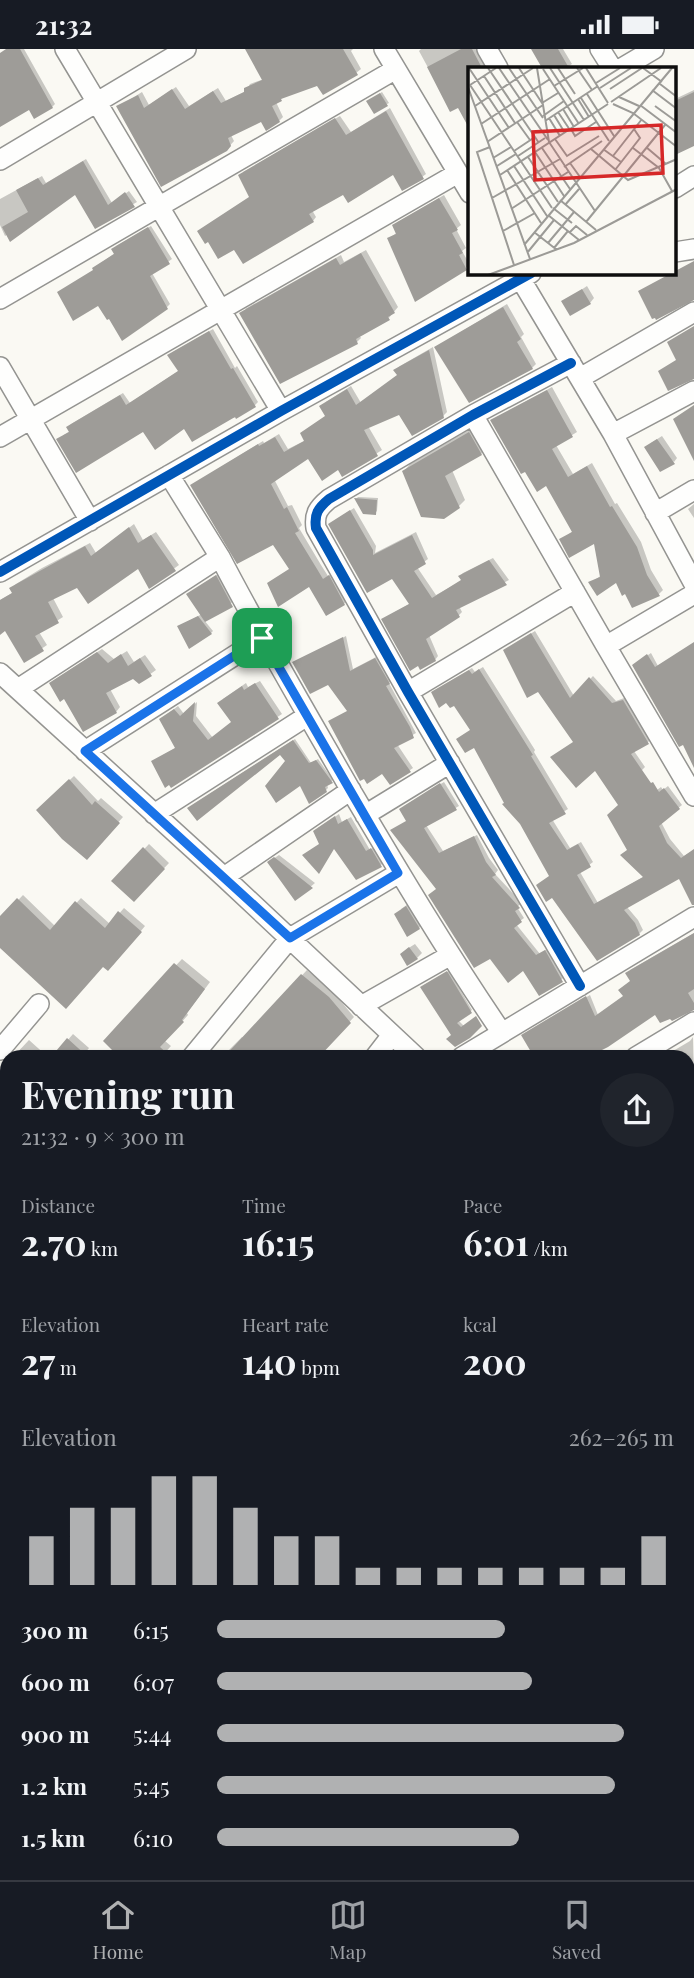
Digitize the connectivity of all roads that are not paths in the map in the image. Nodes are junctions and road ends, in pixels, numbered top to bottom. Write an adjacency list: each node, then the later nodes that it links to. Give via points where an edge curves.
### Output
1 (65, 49): 11 (street)
2 (186, 49): 11 (street)
3 (384, 49): 10 (street)
4 (487, 49): 7 (street)
5 (600, 49): 8 (street)
6 (654, 49): 9 (street)
7 (497, 67)
8 (611, 67)
9 (624, 67)
10 (396, 69): 13 (street); 17 (street)
11 (95, 101): 12 (street); 17 (street)
12 (0, 160)
13 (458, 173): 16 (street); 22 (street)
14 (694, 176): 15 (street)
15 (676, 187)
16 (468, 190)
17 (158, 205): 21 (street); 22 (street)
18 (694, 249): 19 (street)
19 (676, 252)
20 (523, 275): 25 (street); 27 (street)
21 (0, 299)
22 (220, 310): 27 (street); 29 (street)
23 (694, 312): 25 (street)
24 (0, 367): 29 (street)
25 (576, 371): 28 (street); 30 (street)
26 (694, 391): 30 (street)
27 (281, 411): 32 (street)
28 (473, 415): 39 (street); 44 (street, via 329,499 318,508 315,519)
29 (29, 419): 31 (street); 35 (street)
30 (614, 434): 34 (street)
31 (0, 437)
32 (169, 475): 35 (street); 36 (street)
33 (694, 490): 34 (street)
34 (655, 513): 38 (street)
35 (90, 521): 37 (street)
36 (220, 557): 40 (street); 43 (street)
37 (0, 572)
38 (694, 585): 41 (street)
39 (575, 592): 41 (street); 44 (street)
40 (262, 638): 45 (street); 46 (street)
41 (606, 646): 49 (street)
42 (0, 673): 43 (street)
43 (18, 689): 46 (street)
44 (408, 692): 47 (street)
45 (307, 716): 48 (street); 50 (street)
46 (85, 751): 50 (street)
47 (450, 763): 51 (street); 57 (street)
48 (351, 790): 51 (street); 53 (street)
49 (694, 796)
50 (154, 814): 53 (street)
51 (365, 815): 52 (street)
52 (398, 873): 55 (street); 56 (street)
53 (224, 877): 55 (street)
54 (694, 917): 57 (street)
55 (290, 938): 59 (street); 64 (street)
56 (449, 956): 59 (street); 61 (street)
57 (580, 986): 61 (street)
58 (39, 1004): 63 (street)
59 (361, 1006): 62 (street)
60 (694, 1022): 68 (street)
61 (502, 1033): 67 (street)
62 (392, 1035): 65 (street); 66 (street)
63 (0, 1050)
64 (198, 1050)
65 (380, 1050)
66 (408, 1050)
67 (474, 1050)
68 (648, 1050)

